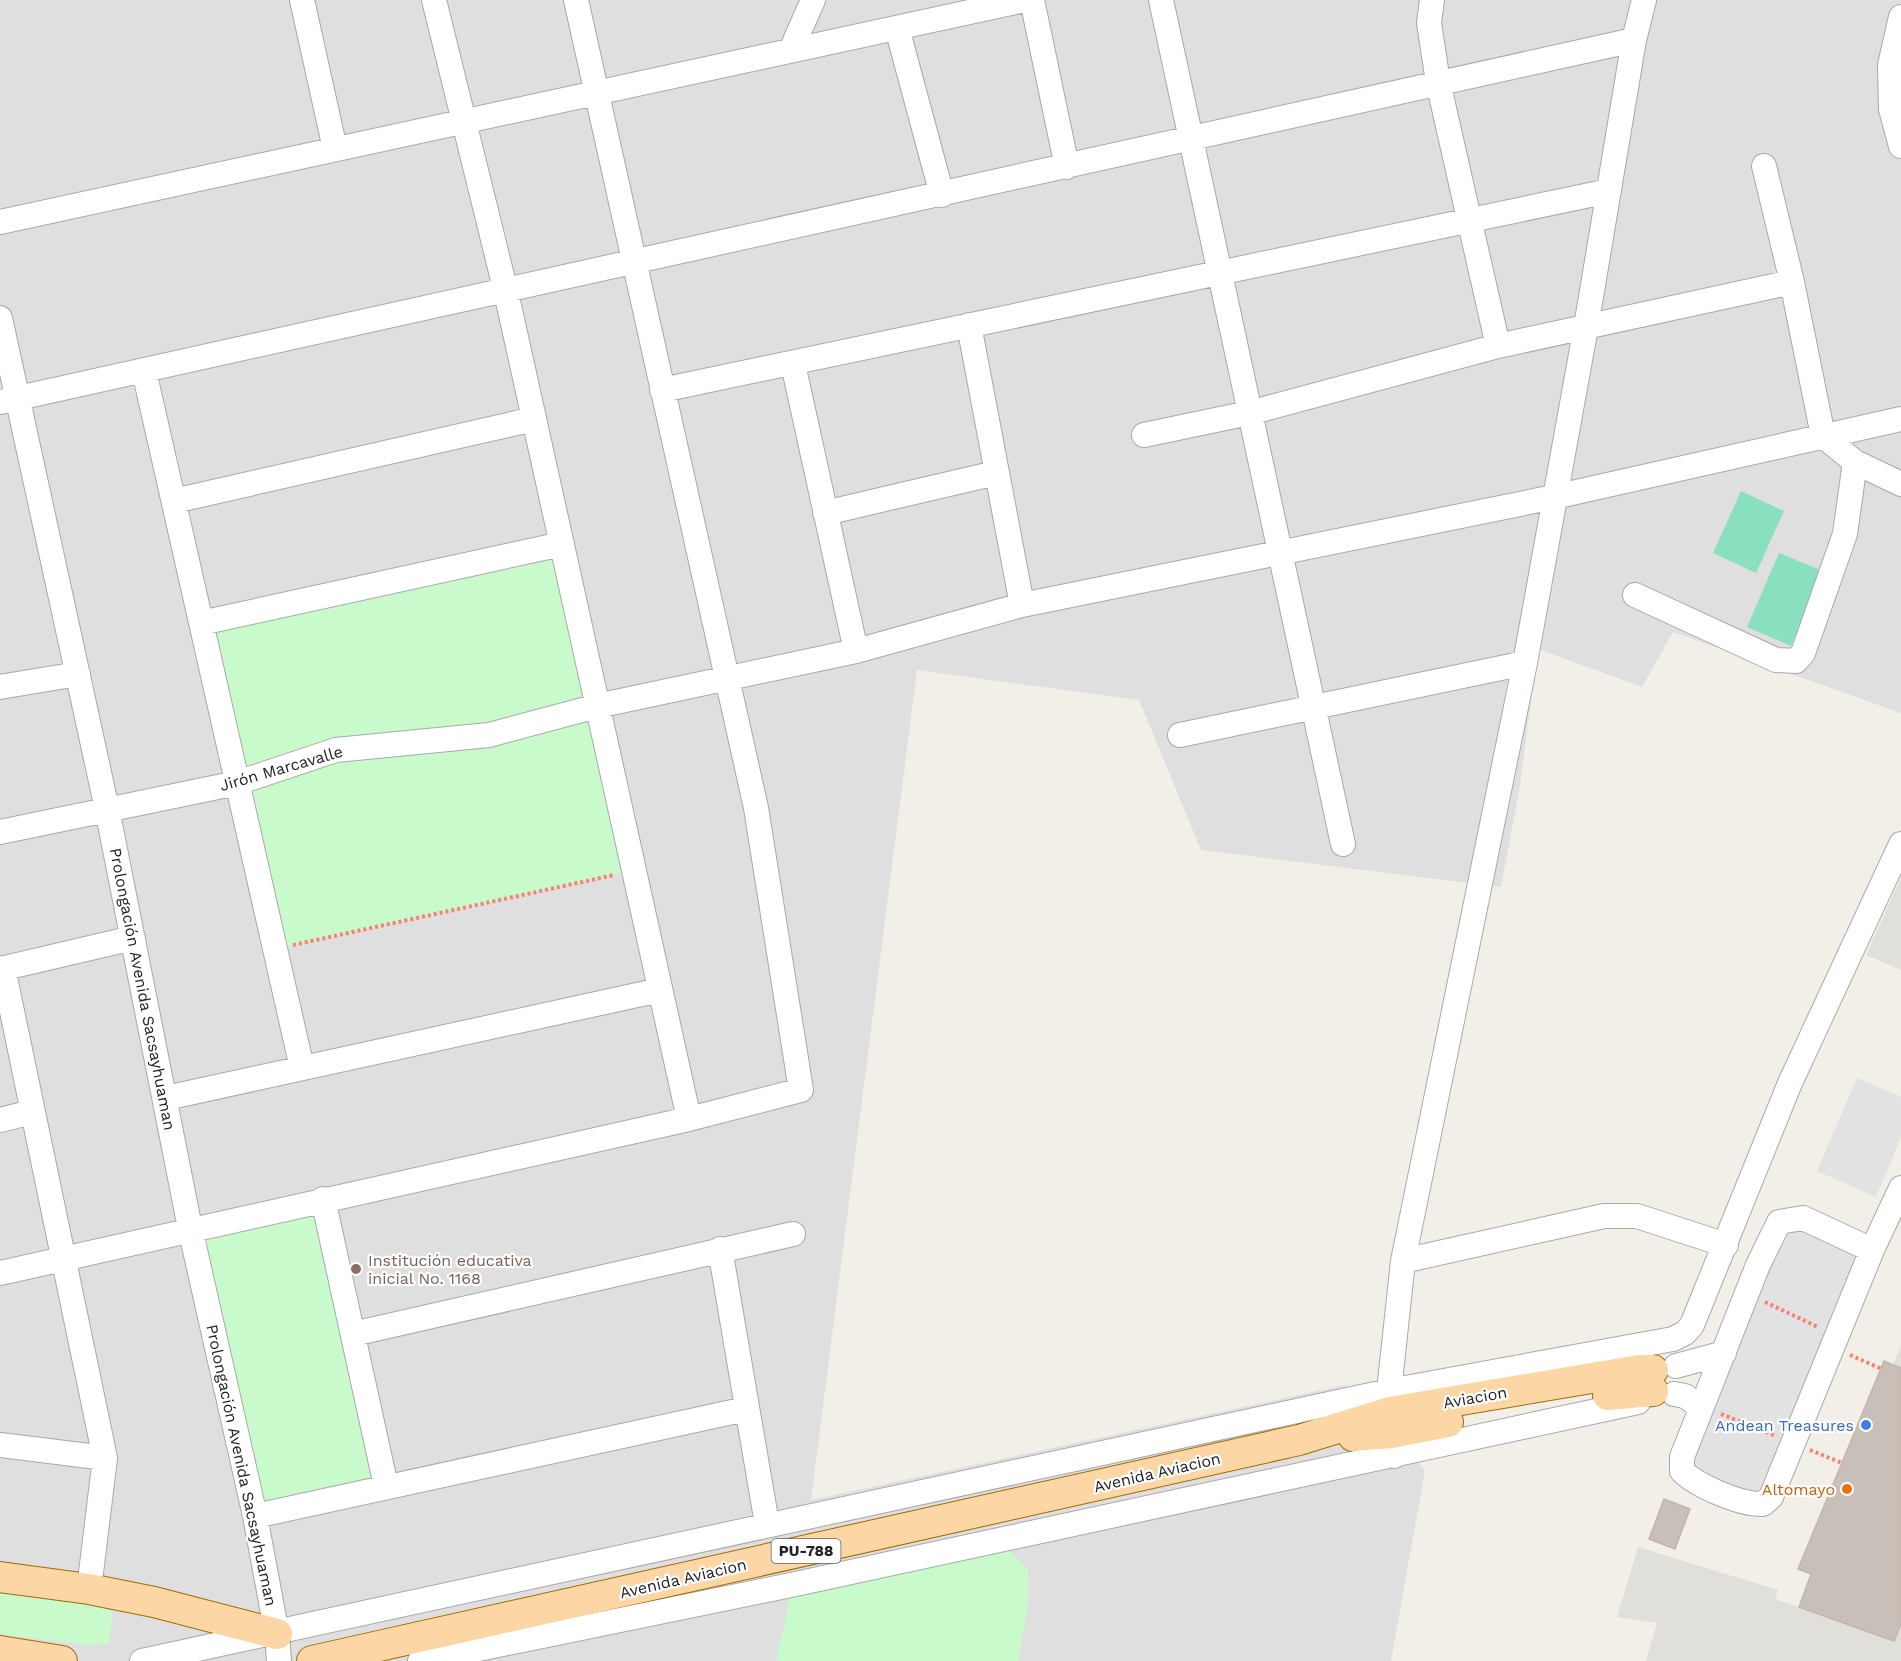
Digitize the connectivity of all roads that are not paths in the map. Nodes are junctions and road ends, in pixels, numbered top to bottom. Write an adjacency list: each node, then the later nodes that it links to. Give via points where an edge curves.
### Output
1 (302, 0): 19 (street)
2 (435, 0): 16 (street)
3 (576, 0): 15 (street)
4 (813, 0): 13 (street)
5 (1024, 0): 11 (street)
6 (1032, 0): 21 (street)
7 (1161, 0): 17 (street)
8 (1432, 0): 14 (street, via 1429,23)
9 (1644, 0): 12 (street)
10 (1901, 17): 18 (street, via 1890,65 1891,109)
11 (897, 28): 13 (street); 23 (street)
12 (1634, 40): 14 (street); 22 (street)
13 (790, 50): 15 (street)
14 (1438, 82): 17 (street); 24 (street)
15 (596, 94): 16 (street); 26 (street)
16 (463, 121): 19 (street); 29 (street)
17 (1190, 139): 21 (street); 27 (street)
18 (1901, 147)
19 (335, 149): 25 (street)
20 (1764, 166): 28 (street)
21 (1067, 167): 23 (street)
22 (1610, 191): 24 (street); 32 (street)
23 (942, 195): 26 (street)
24 (1469, 220): 27 (street); 33 (street)
25 (0, 222)
26 (633, 263): 29 (street); 36 (street)
27 (1219, 272): 31 (street); 38 (street)
28 (1792, 282): 32 (street); 42 (street)
29 (506, 291): 35 (street); 39 (street)
30 (0, 318): 37 (street, Prolongación Avenida Sacsayhuaman)
31 (969, 325): 34 (street); 44 (street)
32 (1586, 327): 33 (street); 46 (street)
33 (1497, 346): 38 (street)
34 (793, 364): 36 (street); 48 (street)
35 (144, 371): 37 (street); 47 (street)
36 (662, 390): 57 (street)
37 (9, 400): 56 (street, Prolongación Avenida Sacsayhuaman)
38 (1249, 413): 41 (street); 50 (street)
39 (534, 419): 47 (street); 49 (street)
40 (1901, 419): 42 (street, Jirón Marcavalle)
41 (1144, 435)
42 (1823, 436): 43 (street); 46 (street, Jirón Marcavalle)
43 (1855, 462): 45 (street); 51 (street, via 1845,534 1803,653 1796,661 1776,660)
44 (996, 473): 48 (street); 52 (street)
45 (1901, 484)
46 (1554, 497): 50 (street, Jirón Marcavalle); 55 (street)
47 (174, 501): 53 (street)
48 (825, 513): 54 (street)
49 (562, 544): 53 (street); 59 (street)
50 (1280, 555): 52 (street, Jirón Marcavalle); 60 (street)
51 (1635, 595)
52 (1022, 605): 54 (street, Jirón Marcavalle)
53 (201, 623): 62 (street)
54 (856, 651): 57 (street, Jirón Marcavalle)
55 (1525, 663): 60 (street); 83 (street)
56 (78, 674): 58 (street); 63 (street, Prolongación Avenida Sacsayhuaman)
57 (728, 680): 59 (street, Jirón Marcavalle); 73 (street, via 756,808 801,1090)
58 (0, 687)
59 (597, 706): 62 (street, Jirón Marcavalle, via 489,735 336,750); 69 (street)
60 (1315, 708): 61 (street); 65 (street)
61 (1180, 735)
62 (237, 783): 63 (street, Jirón Marcavalle); 70 (street)
63 (107, 809): 64 (street, Jirón Marcavalle); 67 (street, Prolongación Avenida Sacsayhuaman)
64 (0, 832)
65 (1343, 844)
66 (1901, 844): 79 (street, via 1790,1083)
67 (133, 938): 68 (street); 71 (street, Prolongación Avenida Sacsayhuaman)
68 (1, 969): 72 (street)
69 (660, 990): 70 (street); 73 (street)
70 (302, 1068): 71 (street)
71 (166, 1098): 77 (street, Prolongación Avenida Sacsayhuaman)
72 (32, 1112): 74 (street); 82 (street)
73 (689, 1119): 76 (street)
74 (0, 1120)
75 (1901, 1188): 81 (street)
76 (323, 1199): 77 (street); 85 (street)
77 (190, 1228): 82 (street); 95 (street, Prolongación Avenida Sacsayhuaman)
78 (793, 1234): 80 (street)
79 (1726, 1245): 83 (street, via 1637,1216 1604,1216); 90 (street, via 1685,1333)
80 (720, 1249): 85 (street); 89 (street)
81 (1872, 1250): 86 (street, via 1803,1218 1779,1222); 88 (street, via 1770,1497 1763,1504 1750,1505 1690,1480 1682,1471 1682,1456)
82 (62, 1258): 84 (street); 93 (street)
83 (1403, 1261): 90 (street)
84 (0, 1273)
85 (352, 1334): 94 (street)
86 (1724, 1353): 87 (street, Aviacion); 88 (street)
87 (1656, 1380): 88 (street); 90 (main road, Aviacion); 90 (street, via 1638,1404)
88 (1701, 1407)
89 (746, 1409): 94 (street); 96 (street)
90 (1391, 1423): 91 (main road, Aviacion); 96 (street); 104 (street, via 803,1583)
91 (1299, 1440): 103 (main road, Avenida Aviacion / PU-788)
92 (0, 1445): 93 (street)
93 (105, 1458): 98 (street)
94 (386, 1486): 95 (street)
95 (255, 1516): 99 (street, Prolongación Avenida Sacsayhuaman)
96 (767, 1524): 99 (street)
97 (0, 1576): 98 (main road)
98 (89, 1589): 99 (main road, via 154,1602)
99 (278, 1647): 102 (street)
100 (0, 1652): 101 (main road)
101 (62, 1661)
102 (142, 1661)
103 (312, 1661)
104 (420, 1661)

